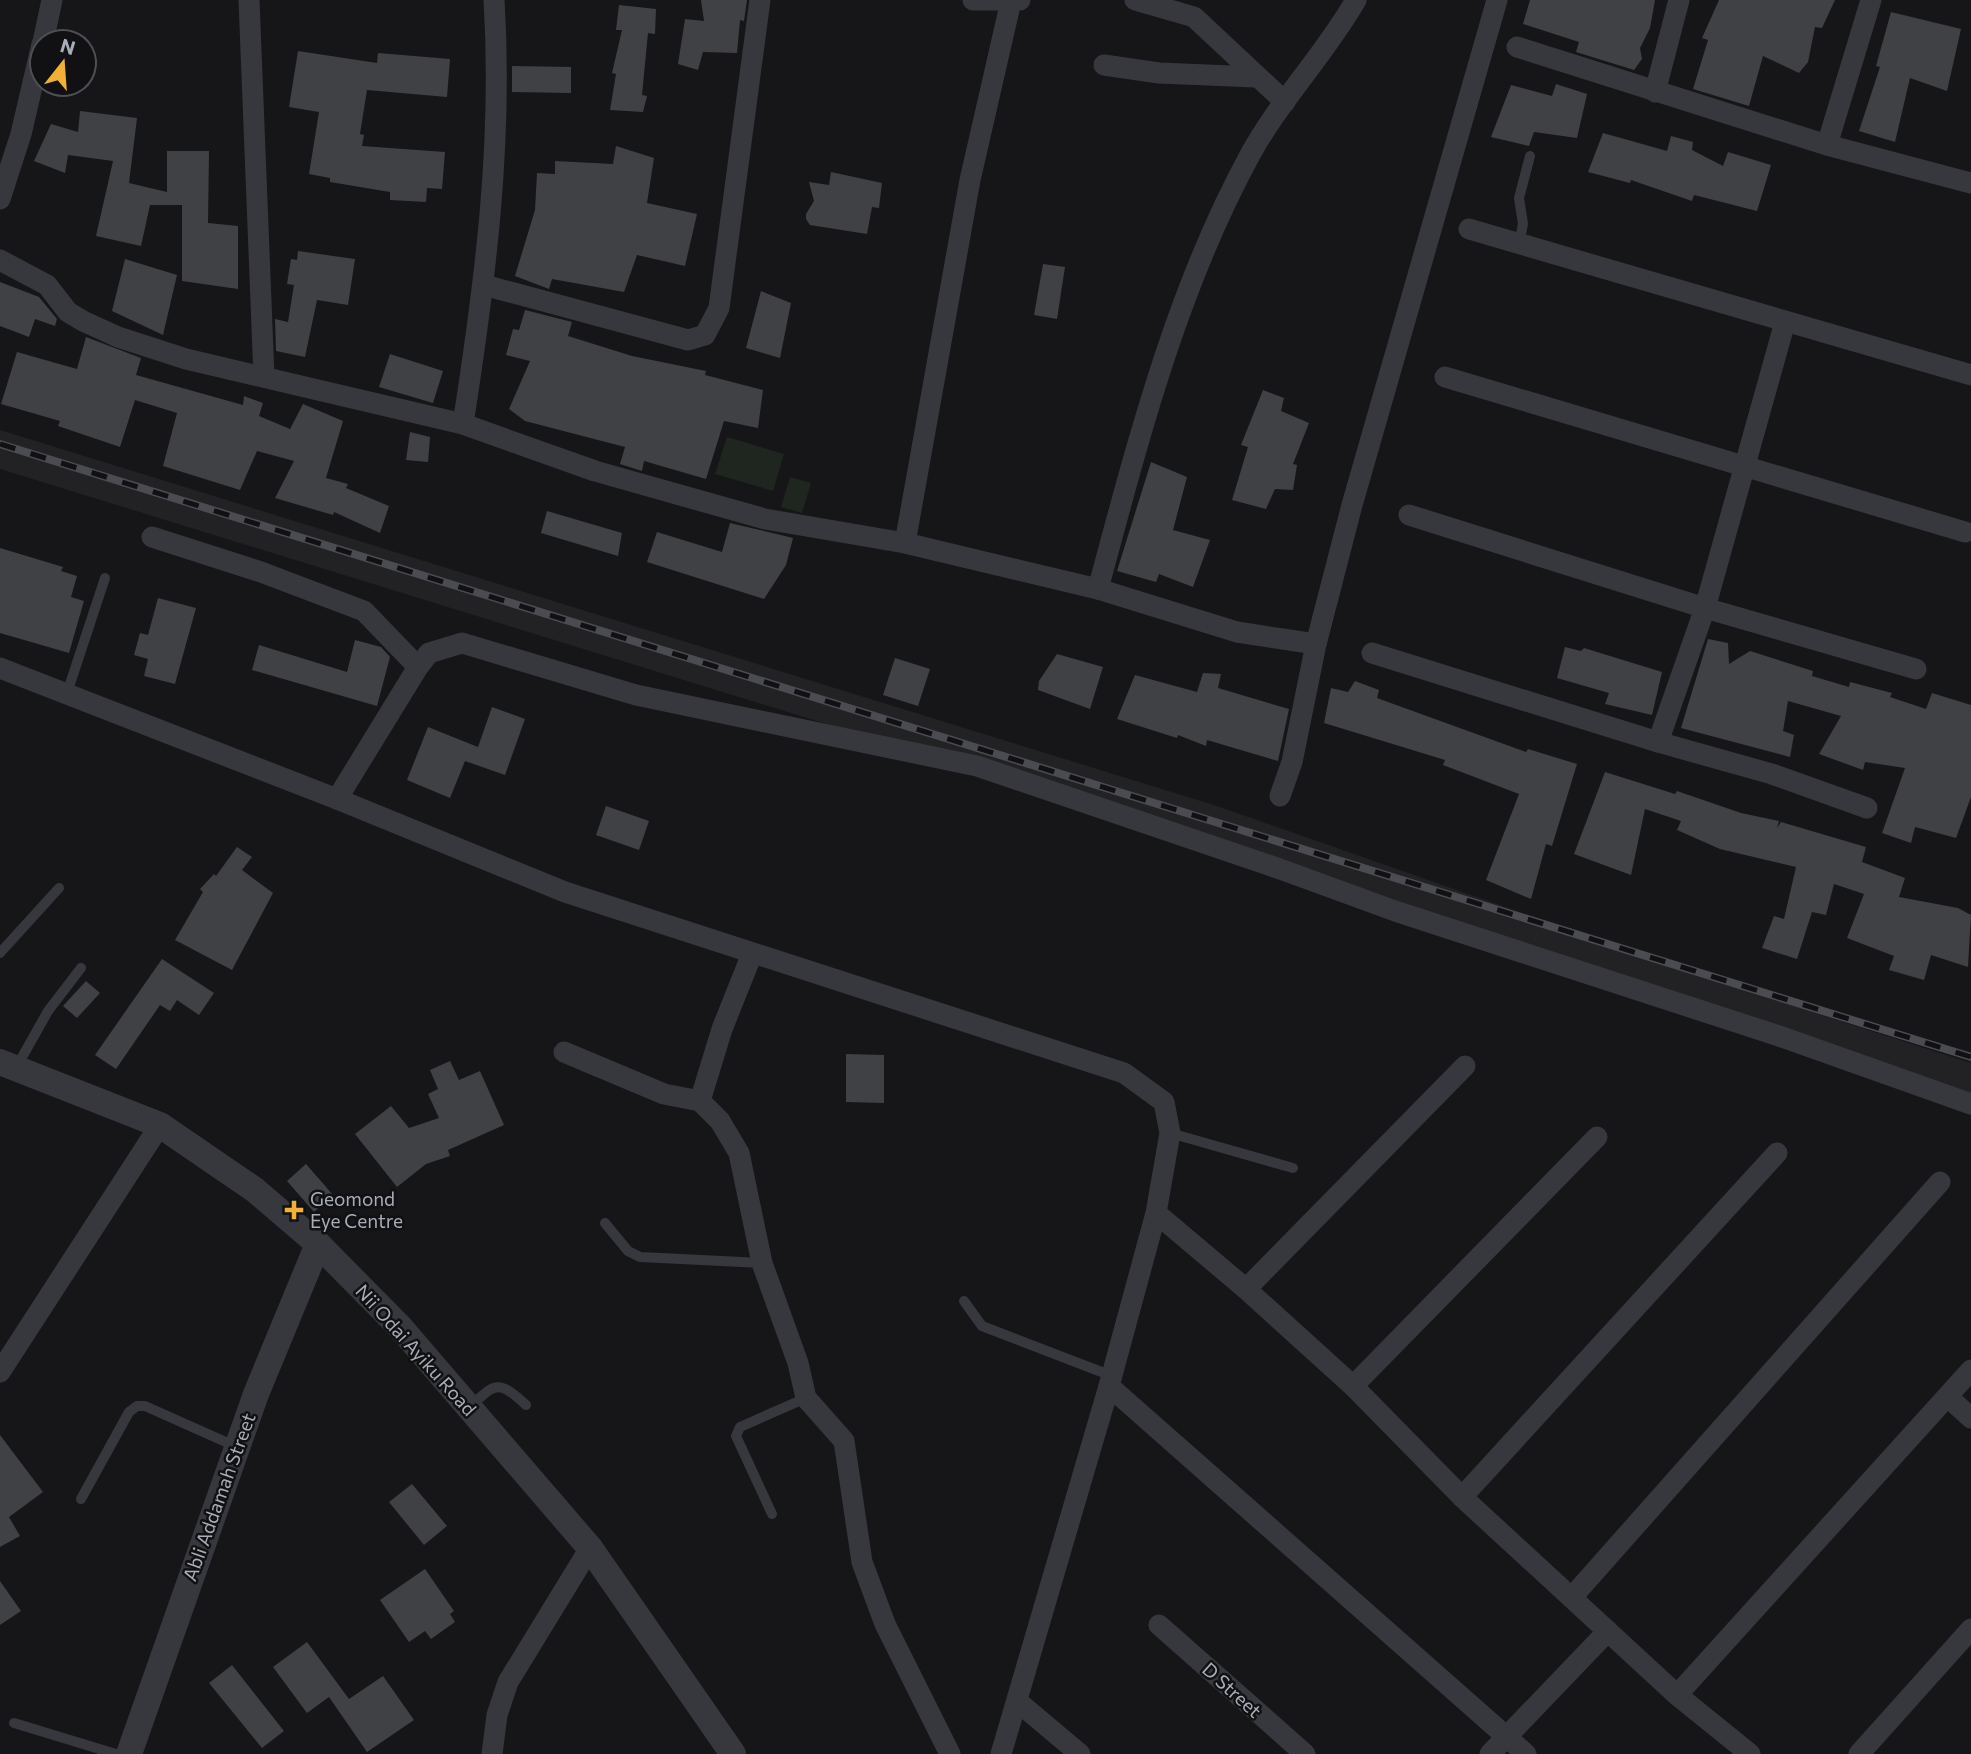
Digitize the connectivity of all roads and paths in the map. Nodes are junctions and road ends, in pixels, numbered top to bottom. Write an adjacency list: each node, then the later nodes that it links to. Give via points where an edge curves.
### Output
1 (52, 0): 13 (street)
2 (249, 0): 30 (street)
3 (494, 0): 27 (street, via 497,134)
4 (760, 0): 27 (street, via 719,308 705,335 688,340)
5 (973, 0): 12 (street)
6 (1020, 0): 12 (street)
7 (1135, 0): 16 (street, via 1194,17)
8 (1356, 0): 19 (street, via 1322,55)
9 (1497, 0): 41 (street, via 1389,370)
10 (1679, 0): 17 (street)
11 (1871, 0): 20 (street)
12 (1011, 1): 37 (street, via 970,180)
13 (45, 28)
14 (1517, 47): 17 (street)
15 (1104, 65): 16 (street, via 1159,73)
16 (1256, 77): 19 (street)
17 (1655, 92): 20 (street)
18 (29, 98): 23 (street)
19 (1285, 102): 39 (street, via 1239,176 1173,328)
20 (1827, 145): 22 (street)
21 (1530, 156): 25 (lane, via 1519,198 1523,224)
22 (1971, 183)
23 (0, 199)
24 (1469, 229): 25 (street)
25 (1519, 244): 28 (street)
26 (0, 260): 30 (street, via 47,285 68,312 106,332 186,359)
27 (484, 285): 32 (street)
28 (1785, 322): 29 (street); 33 (street)
29 (1971, 375)
30 (264, 377): 32 (street)
31 (1445, 377): 33 (street)
32 (463, 425): 37 (street, via 595,471 765,519)
33 (1746, 468): 35 (street); 40 (street)
34 (1409, 515): 40 (street)
35 (1965, 533)
36 (152, 537): 43 (street, via 364,611)
37 (905, 543): 39 (street)
38 (105, 578): 46 (lane)
39 (1098, 589): 41 (street, via 1237,632)
40 (1705, 608): 45 (street); 47 (street)
41 (1316, 644): 48 (street)
42 (1372, 653): 47 (street)
43 (418, 667): 49 (street); 59 (street, via 429,653 462,643 636,695 977,766)
44 (0, 668): 46 (street)
45 (1916, 670)
46 (66, 696): 49 (street)
47 (1658, 742): 50 (street)
48 (1280, 796)
49 (337, 799): 53 (street, via 565,892)
50 (1867, 807)
51 (59, 888): 52 (lane)
52 (0, 953)
53 (752, 954): 58 (street); 61 (street, via 1124,1073 1164,1102)
54 (81, 968): 56 (lane)
55 (564, 1052): 58 (street, via 664,1094)
56 (8, 1065): 60 (street, Nii Odai Ayiku Road)
57 (1465, 1066): 70 (street)
58 (700, 1101): 69 (street, via 720,1121 739,1153)
59 (1971, 1104)
60 (160, 1125): 68 (street, Nii Odai Ayiku Road, via 255,1190); 73 (street)
61 (1170, 1133): 64 (lane); 66 (street)
62 (1597, 1137): 75 (street)
63 (1777, 1153): 82 (street)
64 (1293, 1168)
65 (1940, 1182): 86 (street)
66 (1156, 1213): 70 (street); 74 (street)
67 (605, 1223): 69 (lane, via 628,1251 640,1257)
68 (318, 1244): 79 (street, Nii Odai Ayiku Road, via 400,1327); 81 (street, Abli Addamah Street)
69 (762, 1263): 77 (street)
70 (1246, 1289): 75 (street)
71 (964, 1301): 74 (lane, via 982,1326)
72 (1971, 1370): 76 (street)
73 (0, 1372)
74 (1111, 1381): 91 (street); 93 (street)
75 (1353, 1386): 82 (street)
76 (1948, 1397): 80 (street); 90 (street)
77 (806, 1398): 84 (lane, via 740,1427 736,1436); 98 (street, via 844,1441 862,1562 885,1624)
78 (526, 1405): 79 (lane, via 508,1388 499,1386 490,1387)
79 (469, 1408): 85 (street, Nii Odai Ayiku Road)
80 (1971, 1418)
81 (237, 1447): 83 (lane, via 136,1406); 95 (street, Abli Addamah Street)
82 (1462, 1497): 86 (street)
83 (81, 1499)
84 (772, 1514)
85 (590, 1548): 96 (street, via 508,1682 497,1715); 97 (street, Nii Odai Ayiku Road)
86 (1573, 1596): 89 (street)
87 (1160, 1625): 101 (street, D Street)
88 (1971, 1629): 105 (street)
89 (1608, 1631): 90 (street); 93 (street)
90 (1677, 1695): 104 (street)
91 (1017, 1701): 99 (street); 100 (street)
92 (14, 1723): 94 (lane)
93 (1507, 1736): 102 (street); 103 (street)
94 (116, 1754)
95 (129, 1754)
96 (492, 1754)
97 (733, 1754)
98 (950, 1754)
99 (1001, 1754)
100 (1080, 1754)
101 (1305, 1754)
102 (1490, 1754)
103 (1526, 1754)
104 (1750, 1754)
105 (1859, 1754)

